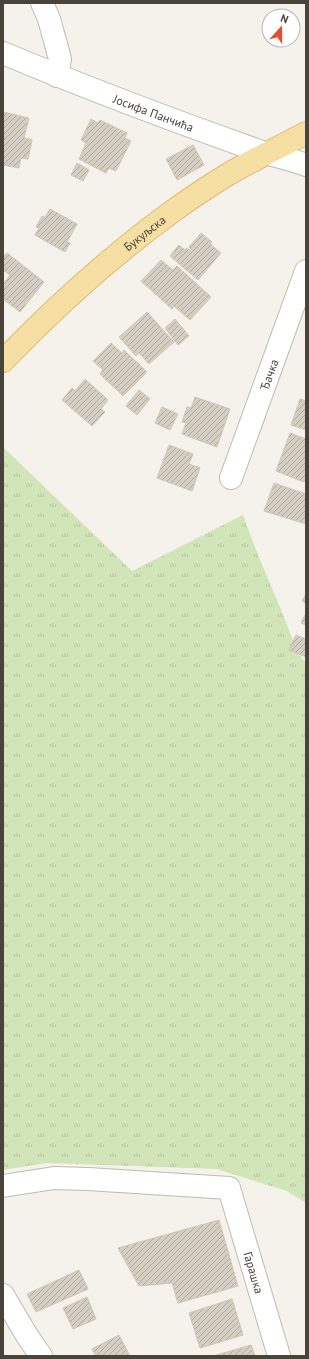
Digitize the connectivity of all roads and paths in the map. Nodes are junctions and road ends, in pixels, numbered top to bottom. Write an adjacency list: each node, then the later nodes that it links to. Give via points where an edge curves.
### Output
1 (42, 3): 3 (street, via 60,59)
2 (3, 53): 3 (street, Јосифа Панчића)
3 (57, 76): 5 (street, Јосифа Панчића)
4 (306, 133): 5 (main road, Букуљска)
5 (267, 153): 6 (street, Јосифа Панчића); 8 (main road, Букуљска, via 196,194 114,256 74,291)
6 (306, 165)
7 (306, 271): 9 (street, Ђачка)
8 (3, 361)
9 (231, 478)
10 (3, 1186): 13 (street, Гарашка, via 54,1178 230,1188)
11 (3, 1296): 12 (street)
12 (41, 1356)
13 (279, 1356)

